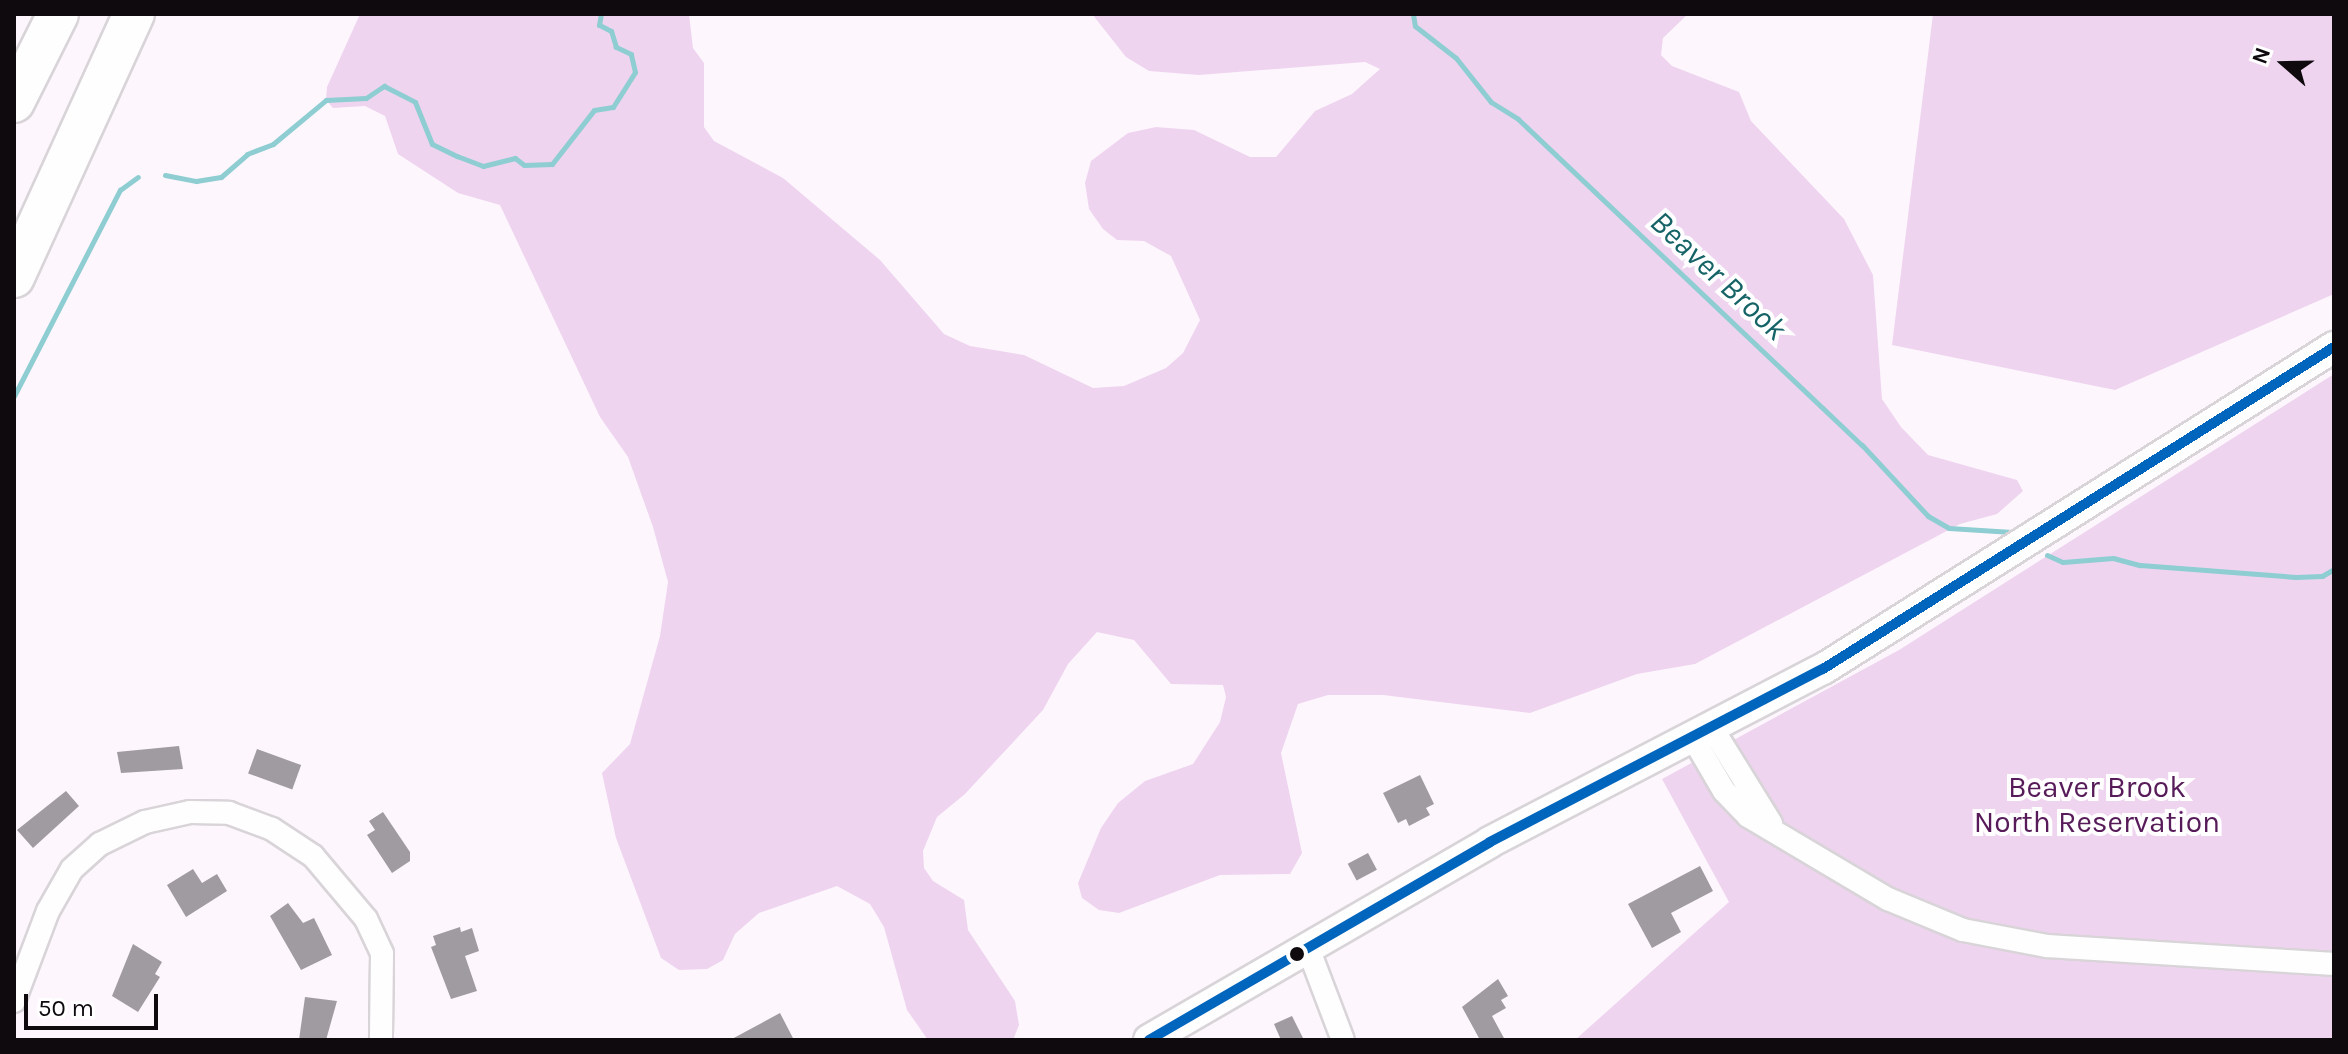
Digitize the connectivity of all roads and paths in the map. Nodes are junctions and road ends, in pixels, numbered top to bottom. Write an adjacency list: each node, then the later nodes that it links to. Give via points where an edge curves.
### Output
1 (58, 14): 3 (highway)
2 (134, 14): 4 (highway)
3 (14, 102)
4 (14, 277)
5 (2334, 347): 6 (main road, via 1944,597)
6 (1703, 733): 7 (main road, via 1490,842); 8 (street, via 1734,803 1888,899 1990,936 2047,946)
7 (1308, 948): 11 (main road); 12 (street)
8 (2334, 964)
9 (14, 1001): 10 (street, via 48,911 72,869 100,844 145,822 190,812 229,813 272,829 313,856 366,919 382,954)
10 (381, 1040)
11 (1149, 1040)
12 (1343, 1040)

